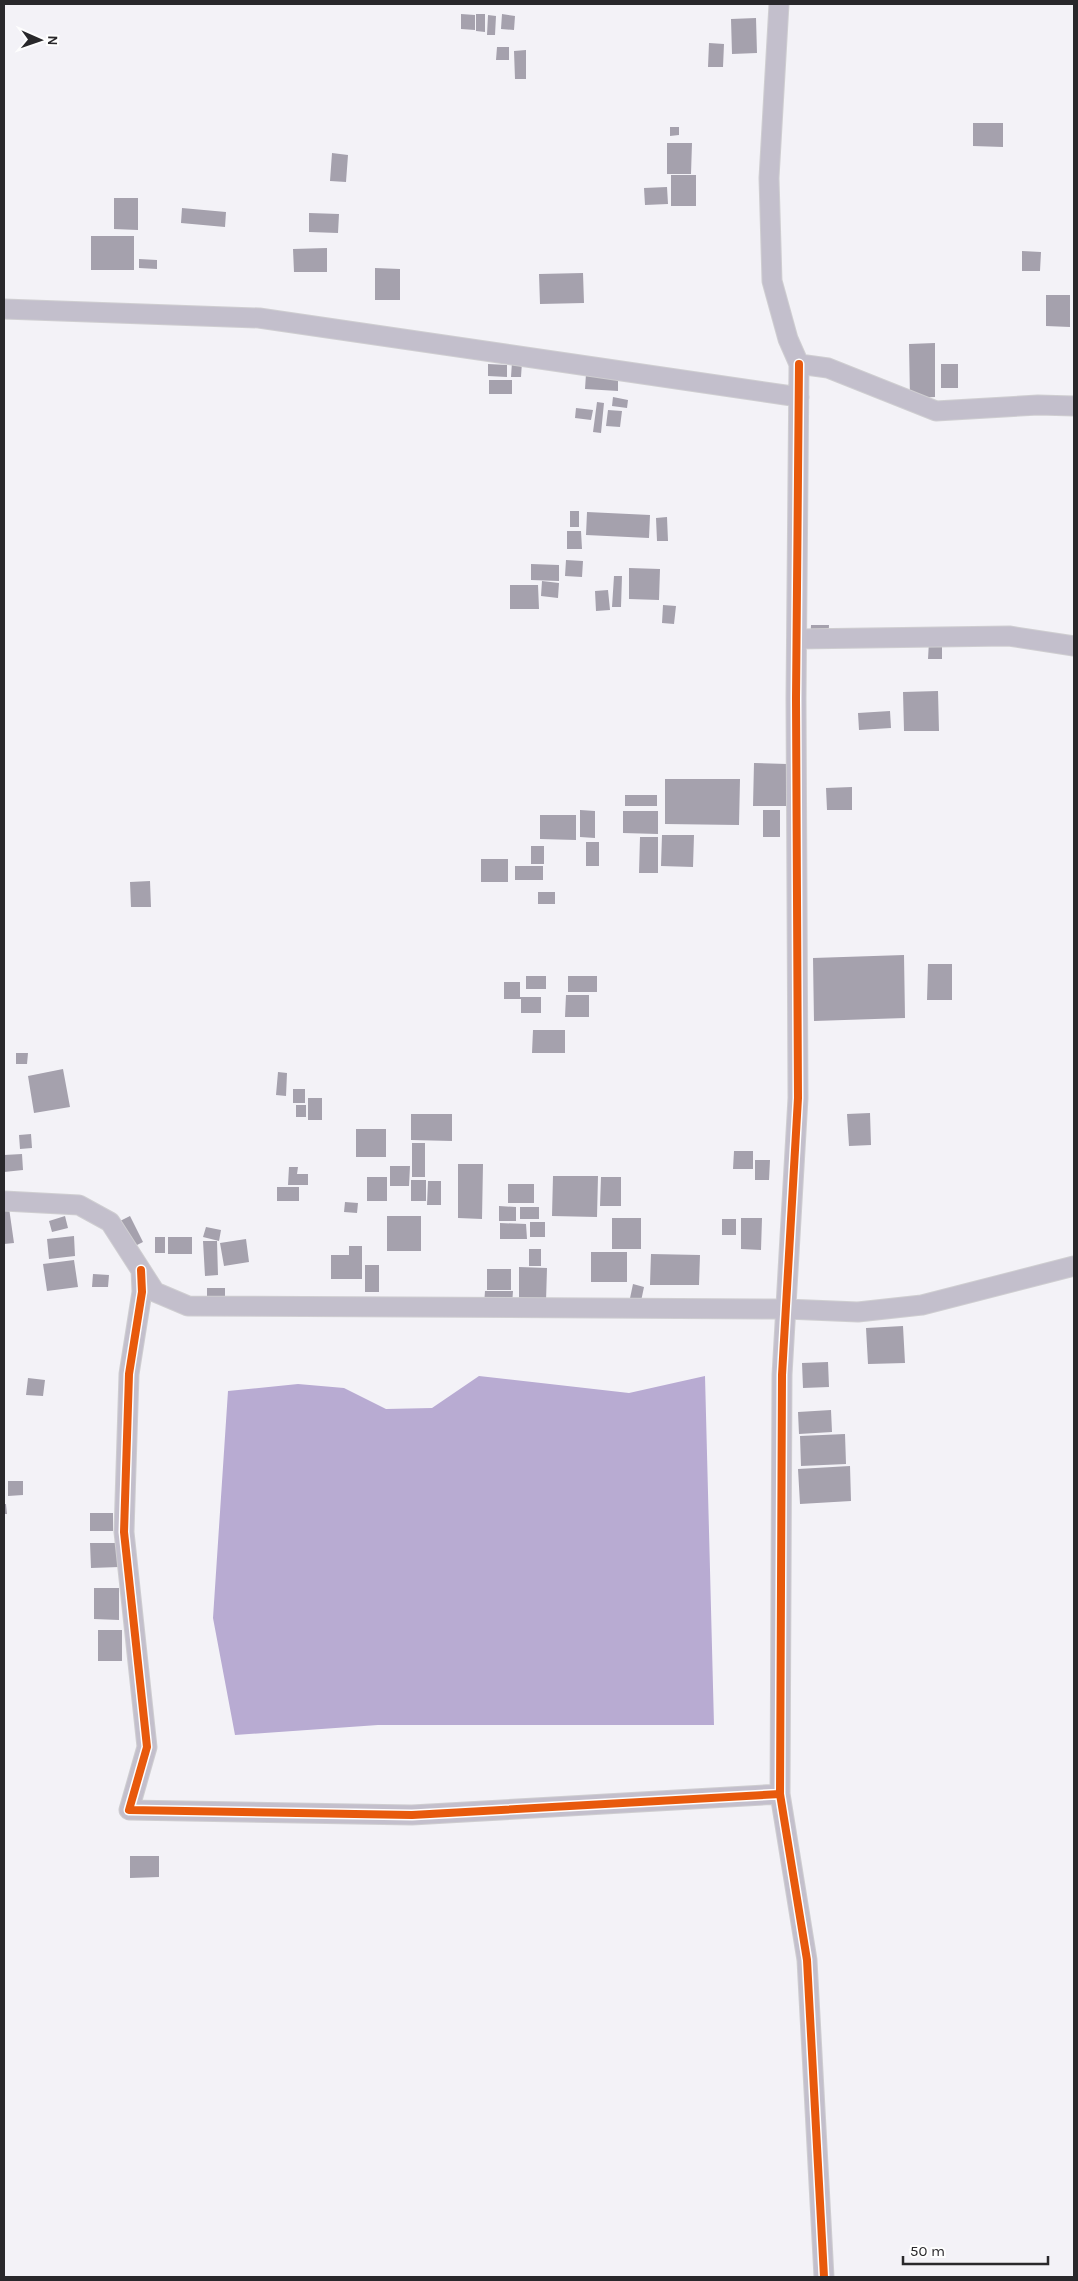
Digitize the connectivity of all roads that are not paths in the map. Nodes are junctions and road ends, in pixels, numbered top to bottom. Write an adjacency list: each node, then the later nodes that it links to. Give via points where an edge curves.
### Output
1 (779, 4): 3 (street, via 769,178 772,281 788,339)
2 (4, 309): 4 (street, via 259,318)
3 (799, 364): 4 (street); 5 (street, via 828,368 936,412 1038,405)
4 (799, 397): 6 (street)
5 (1074, 406)
6 (797, 638): 7 (street, via 1009,636); 11 (street, via 798,1098)
7 (1074, 646)
8 (4, 1201): 10 (street, via 79,1205 110,1222)
9 (1074, 1266): 11 (street, via 922,1305 858,1312)
10 (141, 1270): 11 (street, via 155,1292 188,1306); 12 (street, via 142,1292 130,1374 124,1532 147,1747 129,1810 412,1815)
11 (786, 1309): 12 (street, via 782,1375)
12 (780, 1794): 13 (street, via 807,1960)
13 (824, 2277)

